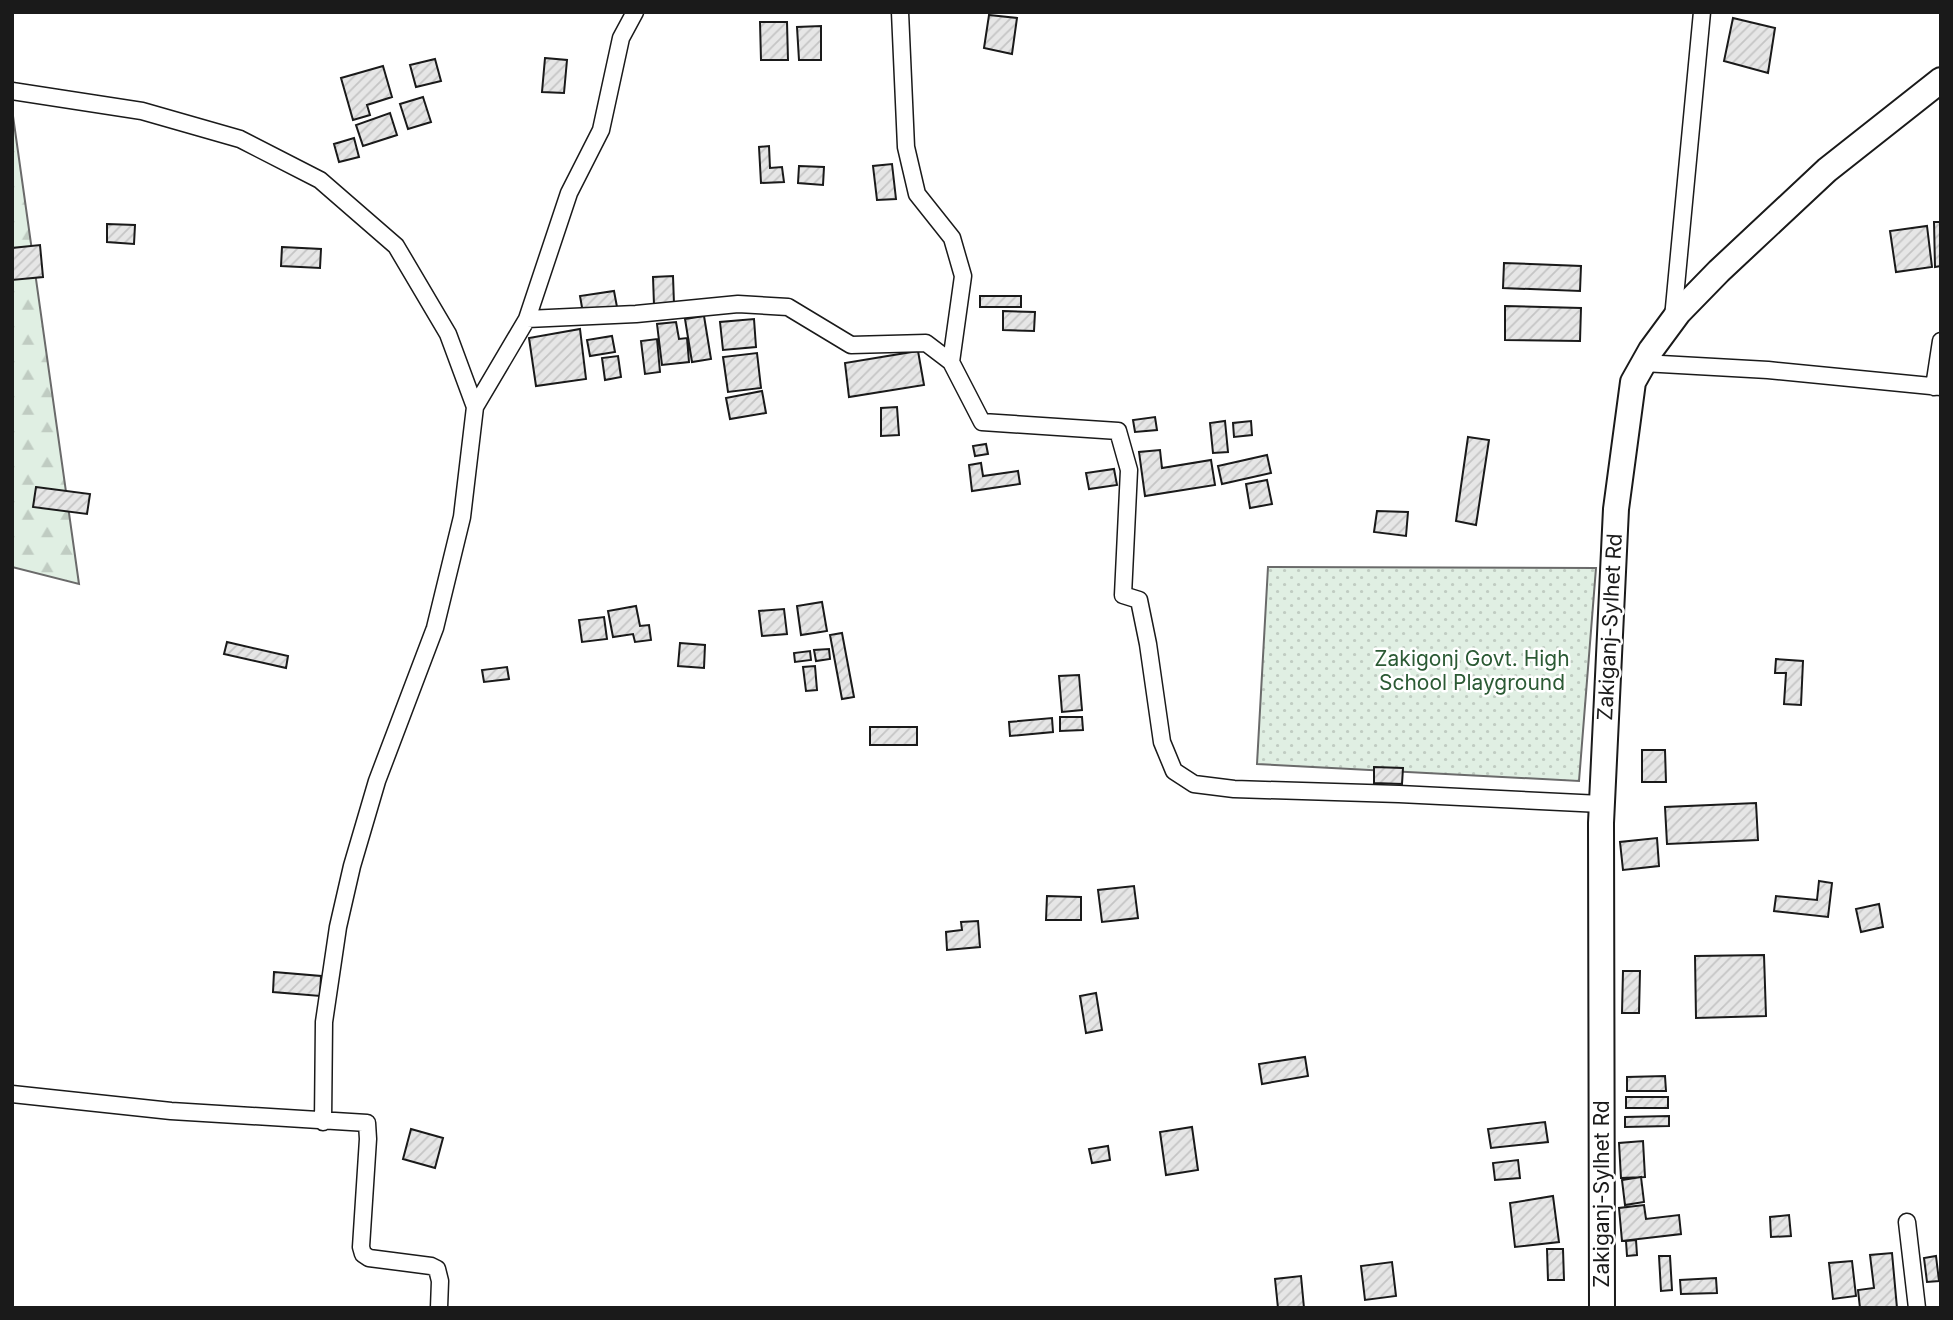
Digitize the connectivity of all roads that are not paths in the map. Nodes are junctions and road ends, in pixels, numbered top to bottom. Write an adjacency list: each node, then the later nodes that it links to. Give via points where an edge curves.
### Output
1 (635, 12): 6 (street, via 621,38 601,130 569,193)
2 (900, 12): 9 (street, via 906,147 917,194 952,238 963,276)
3 (1702, 12): 7 (street)
4 (1941, 80): 7 (main road, Zakiganj-Sylhet Rd, via 1827,170)
5 (12, 91): 12 (street, via 142,111 240,139 320,180 396,246 448,334)
6 (527, 320): 9 (street, via 738,304 788,307 851,345 926,343); 12 (street)
7 (1673, 320): 10 (main road, Zakiganj-Sylhet Rd)
8 (1941, 341): 11 (street)
9 (951, 362): 13 (street, via 982,422 1118,431 1129,470 1123,595 1139,600 1162,742 1174,771 1194,784 1234,789)
10 (1643, 363): 11 (street); 13 (main road, Zakiganj-Sylhet Rd, via 1633,382 1616,509)
11 (1937, 387)
12 (475, 407): 15 (street, via 462,517 435,628 377,781 338,927 324,1021)
13 (1601, 804): 18 (main road, Zakiganj-Sylhet Rd)
14 (12, 1094): 15 (street)
15 (323, 1122): 17 (street, via 367,1124 363,1254 438,1269)
16 (1907, 1222): 19 (street)
17 (439, 1308)
18 (1602, 1308)
19 (1917, 1308)

